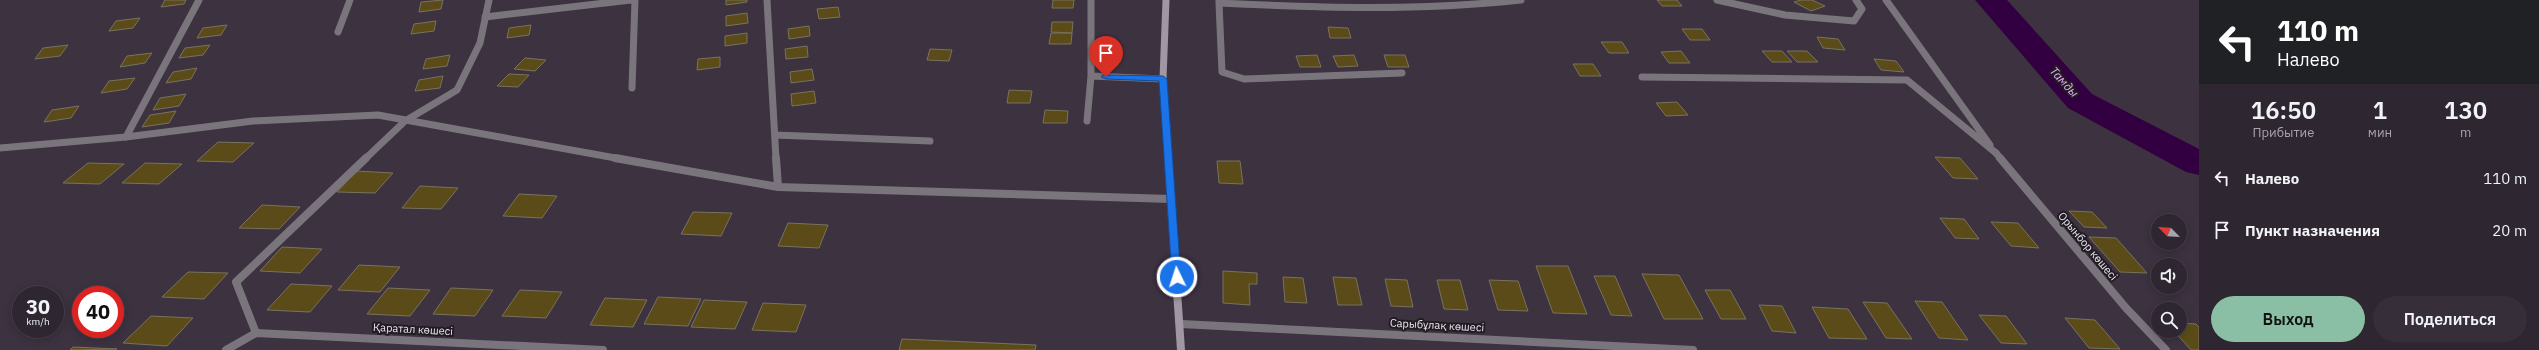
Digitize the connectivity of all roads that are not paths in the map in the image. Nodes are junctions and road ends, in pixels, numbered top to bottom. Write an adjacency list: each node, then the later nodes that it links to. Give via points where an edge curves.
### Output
1 (199, 0): 26 (street)
2 (350, 0): 17 (street)
3 (489, 0): 16 (street)
4 (631, 0): 16 (street)
5 (635, 0): 22 (street)
6 (767, 0): 25 (street)
7 (1091, 0): 19 (street)
8 (1166, 0): 21 (street)
9 (1521, 0): 14 (street)
10 (1717, 0): 11 (street, via 1745,8 1819,21 1854,21 1862,10)
11 (1856, 0)
12 (1886, 0): 29 (street)
13 (1219, 1): 15 (street, via 1352,9); 18 (street, via 1222,72 1244,79)
14 (1503, 1): 15 (street, via 1472,6)
15 (1431, 4)
16 (485, 17): 23 (street, via 480,43 457,90)
17 (338, 32)
18 (1402, 73)
19 (1091, 76): 21 (street); 24 (street)
20 (1642, 77): 29 (street, via 1907,80)
21 (1163, 79): 31 (street)
22 (632, 88)
23 (405, 121): 26 (street, via 378,115 253,121); 30 (street); 33 (street, via 236,282)
24 (1087, 121)
25 (775, 135): 27 (street); 30 (street)
26 (126, 137): 28 (street)
27 (930, 141)
28 (0, 148)
29 (1996, 153): 40 (street, Орынбор көшесі, via 2126,308)
30 (778, 187): 31 (street)
31 (1171, 199): 32 (street)
32 (1181, 324): 38 (street); 39 (street, Сарыбұлақ көшесі)
33 (256, 333): 34 (street, Қаратал көшесі); 36 (street)
34 (466, 347): 35 (street, Қаратал көшесі)
35 (572, 349): 37 (street, Қаратал көшесі)
36 (226, 350)
37 (602, 350)
38 (1181, 350)
39 (1693, 350)
40 (2166, 350)

